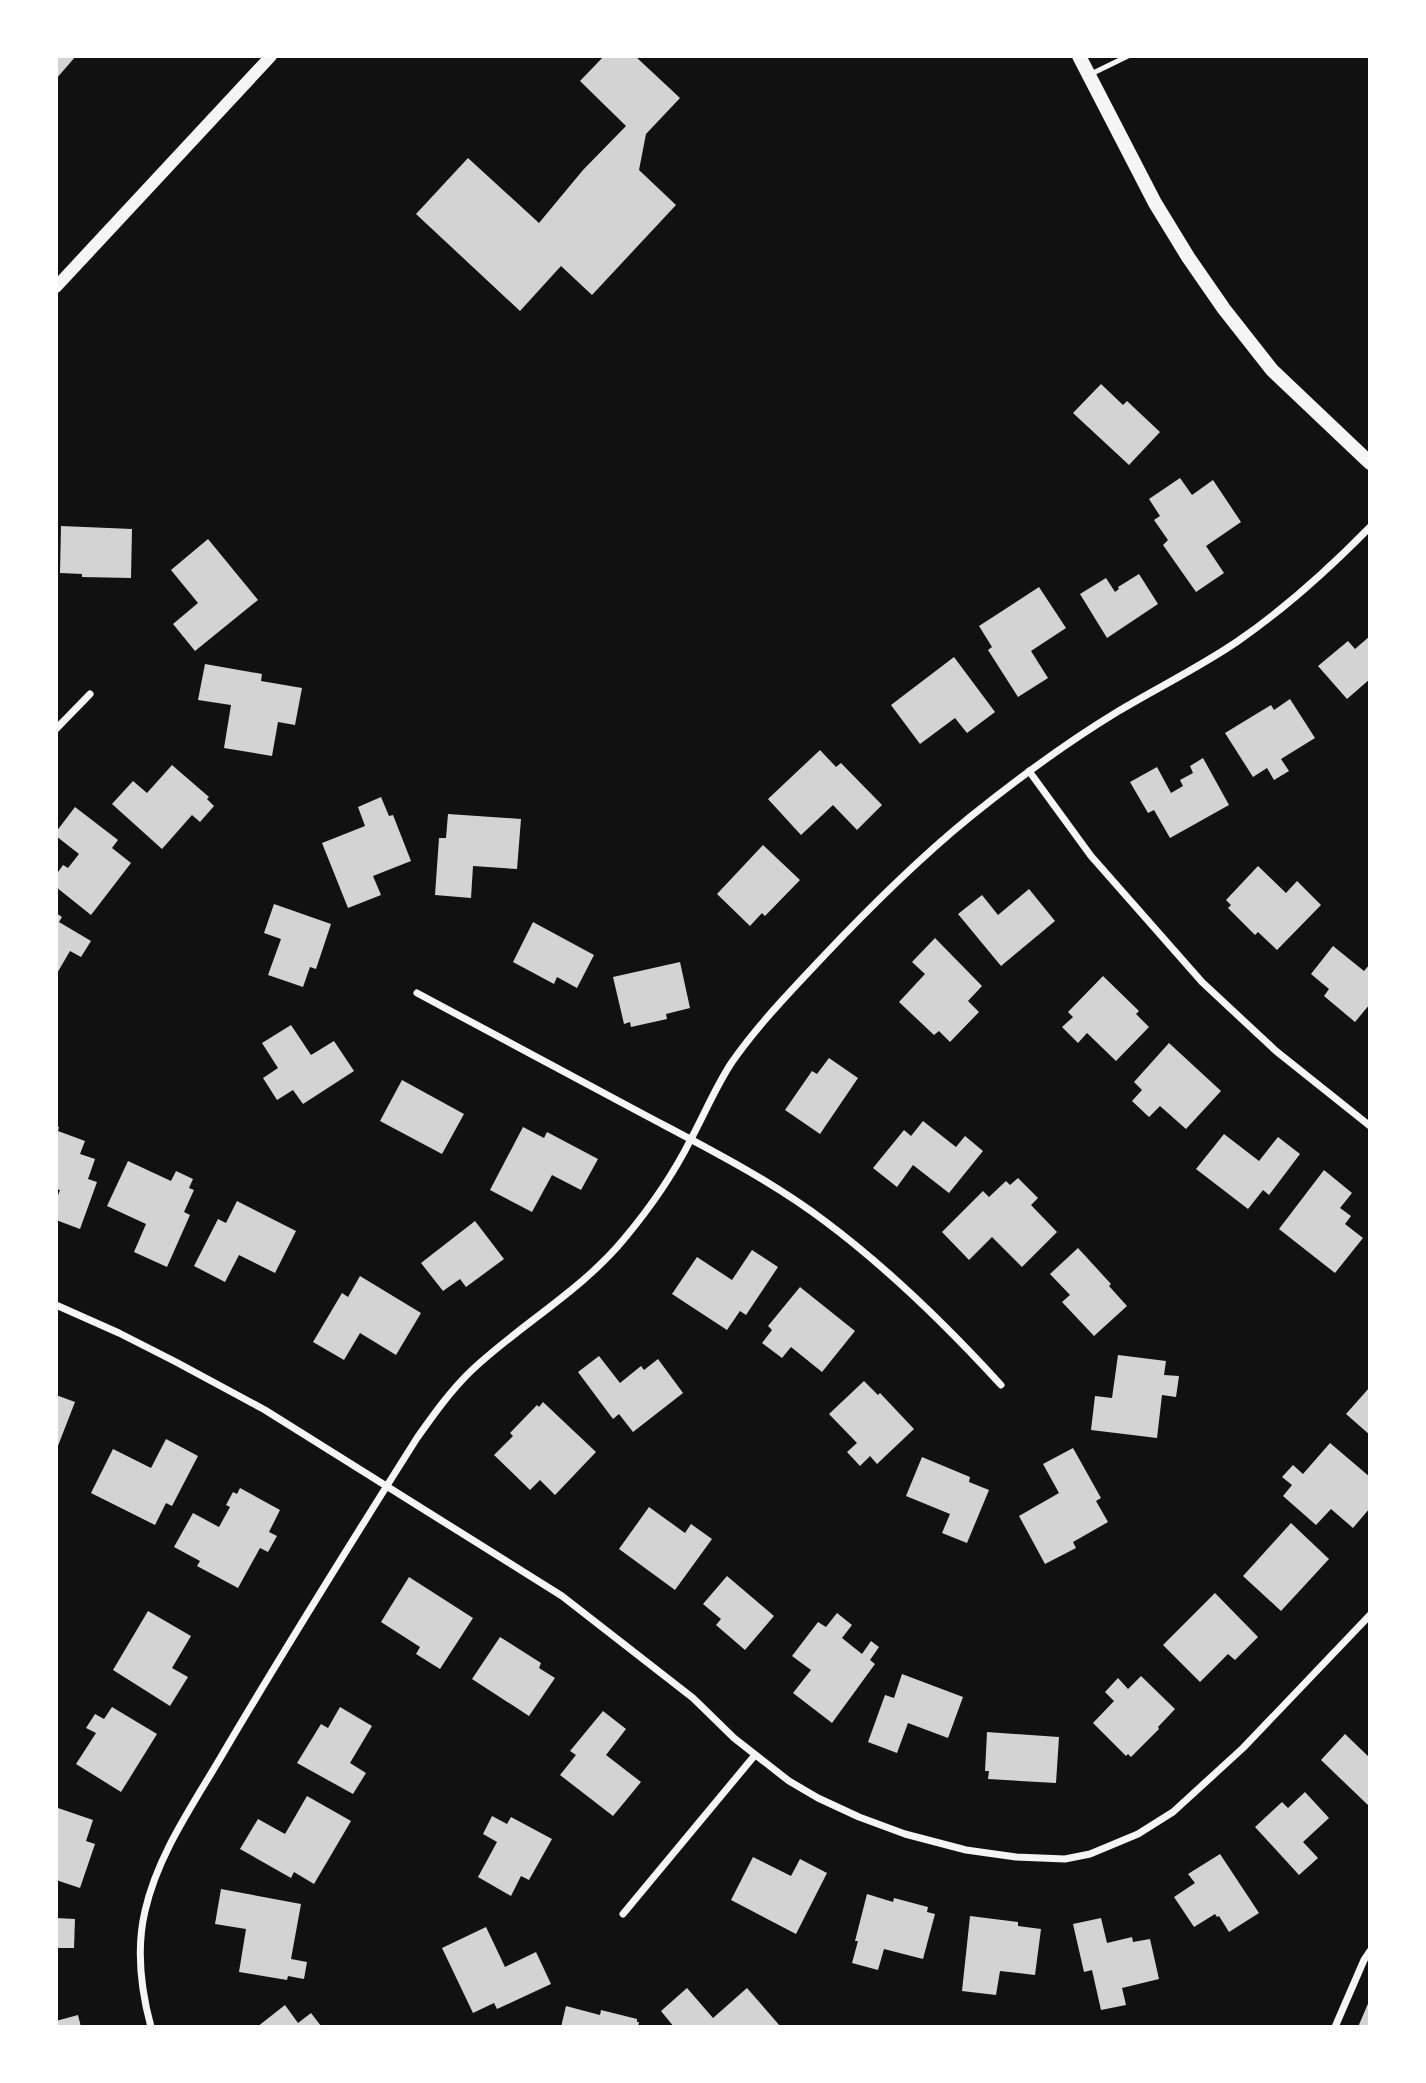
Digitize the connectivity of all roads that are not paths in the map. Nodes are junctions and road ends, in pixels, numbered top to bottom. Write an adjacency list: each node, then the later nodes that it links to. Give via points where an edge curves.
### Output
1 (271, 56): 5 (street)
2 (1079, 56): 4 (main road)
3 (1128, 56): 4 (lane)
4 (1089, 75): 6 (main road, via 1168,225 1224,309 1272,370)
5 (56, 287)
6 (1370, 463)
7 (1370, 527): 10 (street, via 1301,594 1237,642 1116,713)
8 (90, 694): 9 (street)
9 (56, 729)
10 (1030, 771): 12 (street, via 1090,856 1202,982 1276,1051); 13 (street, via 912,867 776,1005 716,1088)
11 (417, 993): 13 (street)
12 (1370, 1126)
13 (691, 1139): 15 (street, via 834,1228 919,1301); 16 (street, via 664,1188 624,1240 588,1276 466,1377 425,1427)
14 (56, 1305): 16 (street, via 221,1385)
15 (1001, 1385)
16 (387, 1485): 18 (street, via 562,1596 692,1698); 21 (street, via 284,1651 155,1876 141,1940 143,1992)
17 (1370, 1615): 18 (street, via 1243,1748 1173,1812 1138,1834 1090,1854 1065,1859 1016,1857 929,1841 828,1803)
18 (755, 1755): 19 (street)
19 (623, 1914)
20 (1370, 1951): 22 (street)
21 (151, 2027)
22 (1335, 2027)

